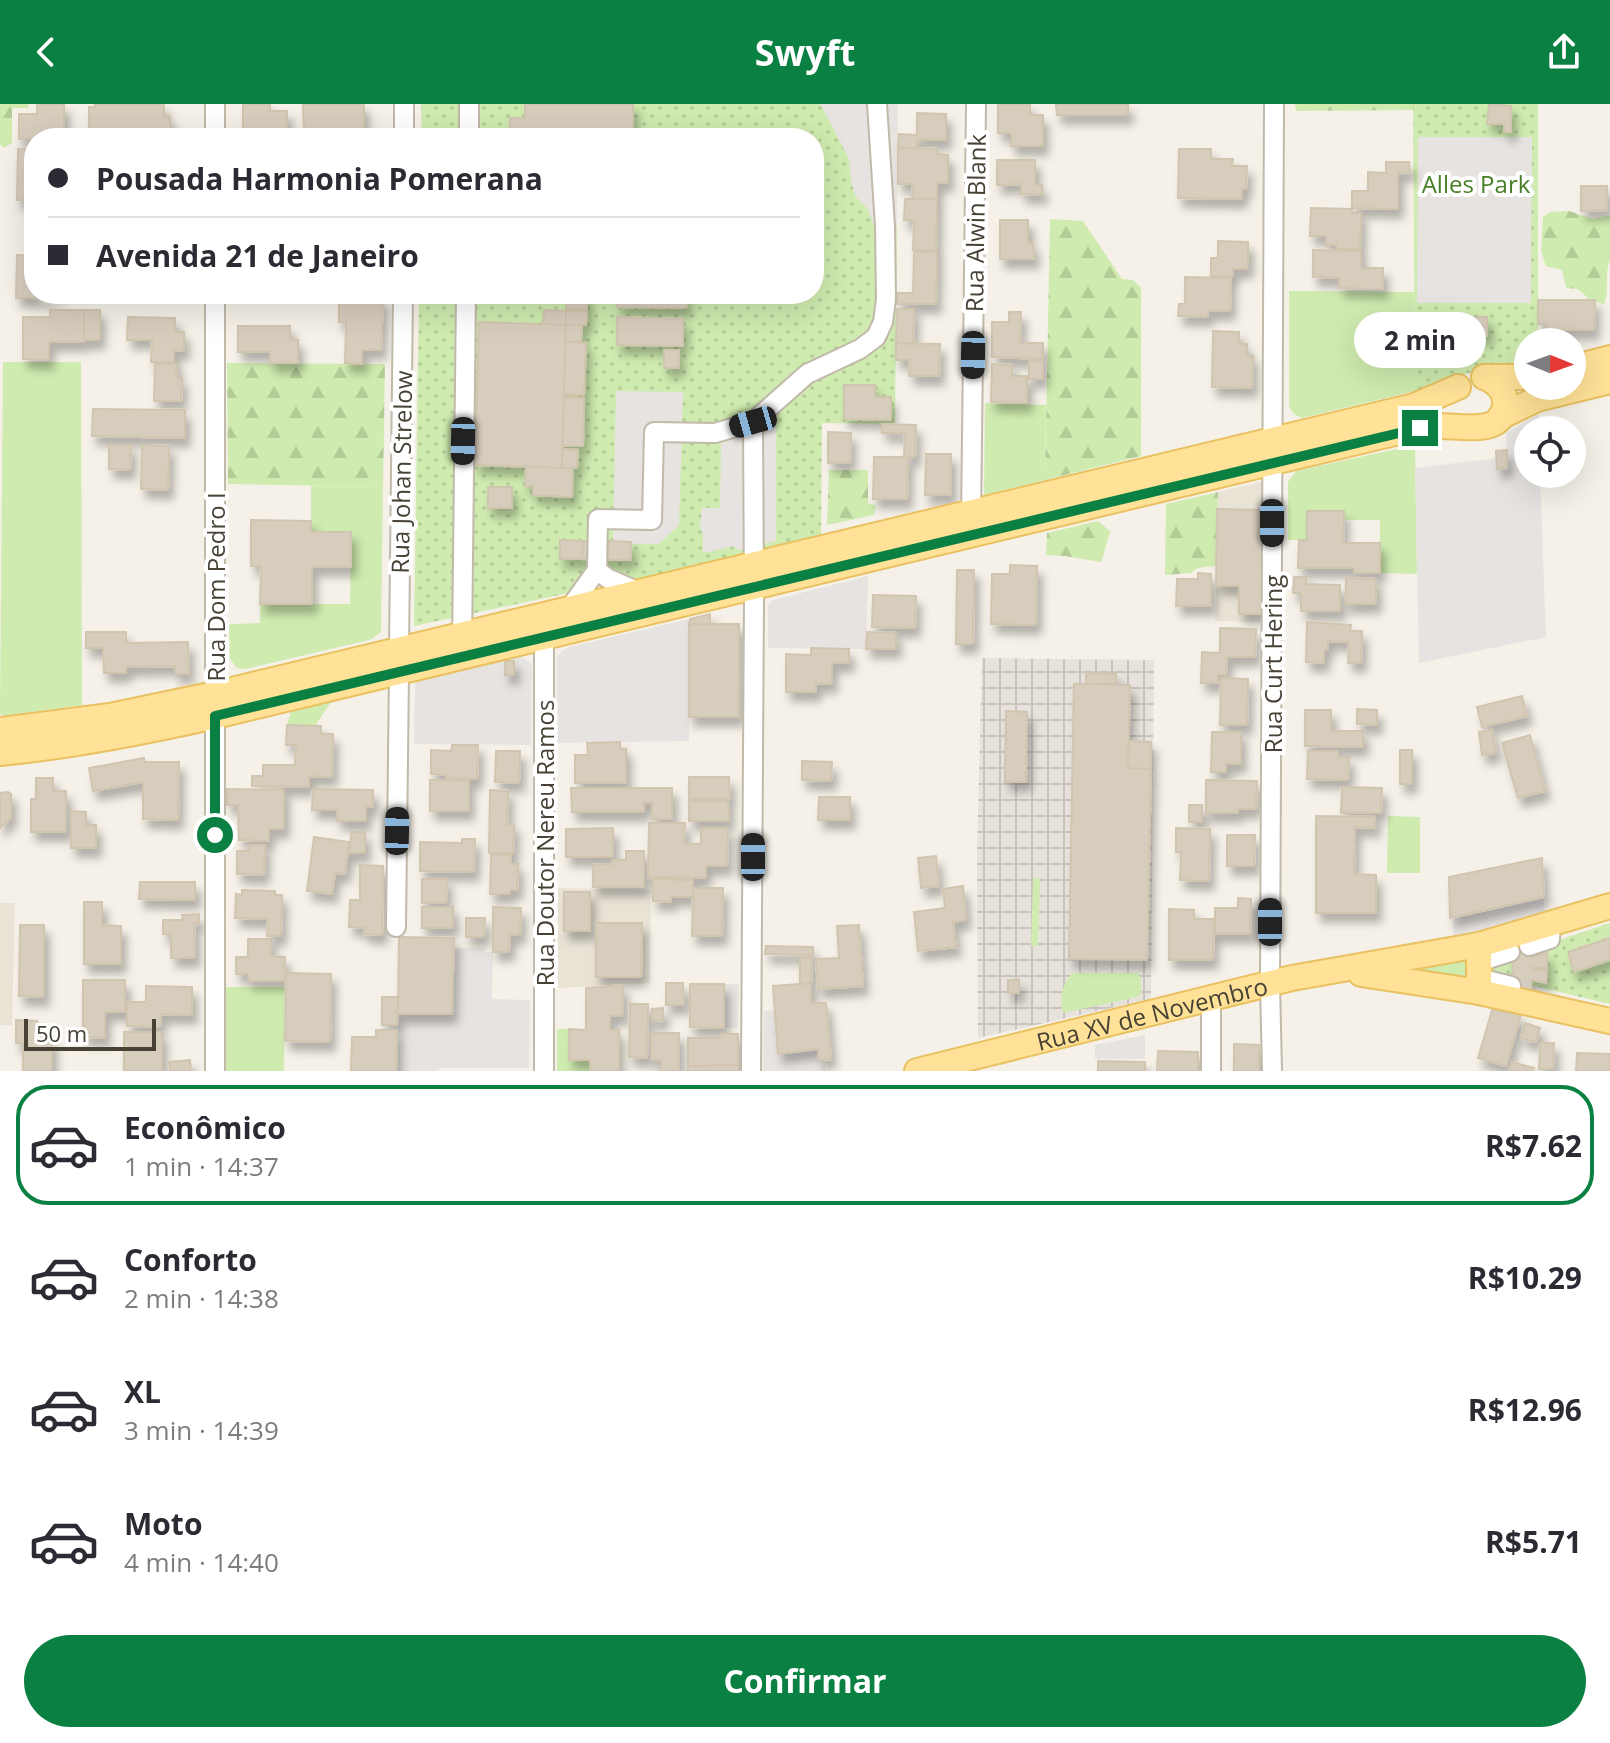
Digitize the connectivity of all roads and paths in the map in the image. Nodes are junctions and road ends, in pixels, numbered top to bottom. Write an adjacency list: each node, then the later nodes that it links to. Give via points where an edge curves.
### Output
1 (215, 104): 7 (street)
2 (404, 104): 8 (street)
3 (469, 104): 9 (street)
4 (877, 104): 20 (street, via 885,226 883,322 876,337 807,374)
5 (976, 104): 23 (street, Rua Alwin Blank)
6 (1274, 104): 22 (street, Rua Curt Hering)
7 (215, 128)
8 (404, 128)
9 (469, 128)
10 (215, 304): 31 (street, Rua Dom Pedro I)
11 (403, 304): 30 (street, Rua Johan Strelow)
12 (466, 304): 29 (street)
13 (1610, 358): 14 (main road)
14 (1586, 364)
15 (1514, 377): 16 (main road)
16 (1487, 378): 18 (main road, via 1471,377); 19 (main road, via 1504,394)
17 (1610, 381): 19 (main road, via 1537,399)
18 (1458, 387): 21 (main road, via 1455,411); 22 (main road)
19 (1500, 417): 21 (main road, via 1487,427)
20 (753, 422): 24 (street, via 715,433 654,432 652,520 598,519); 25 (street)
21 (1471, 427): 22 (main road, via 1435,426)
22 (1272, 451): 23 (main road); 40 (street, Rua Curt Hering)
23 (971, 523): 25 (main road)
24 (597, 570): 26 (street); 27 (street)
25 (754, 575): 26 (main road); 28 (main road); 47 (street)
26 (639, 592): 27 (main road)
27 (569, 609): 28 (main road)
28 (544, 626): 29 (main road); 46 (street, Rua Doutor Nereu Ramos)
29 (462, 646): 30 (main road)
30 (399, 661): 31 (main road); 36 (street, Rua Johan Strelow)
31 (215, 705): 32 (main road); 33 (main road, via 129,734); 45 (street, Rua Dom Pedro I)
32 (0, 730)
33 (0, 753)
34 (1610, 906): 35 (main road, Rua XV de Novembro)
35 (1551, 925): 37 (street, via 1550,939); 38 (main road, Rua XV de Novembro)
36 (396, 927)
37 (1529, 946)
38 (1491, 969): 39 (main road, Rua XV de Novembro); 39 (main road, Rua XV de Novembro); 43 (main road, Rua XV de Novembro)
39 (1340, 971): 40 (main road, Rua XV de Novembro)
40 (1270, 984): 42 (main road, Rua XV de Novembro); 50 (street, Rua Curt Hering)
41 (1530, 991): 43 (street, via 1553,996)
42 (1211, 999): 48 (main road, Rua XV de Novembro); 49 (street)
43 (1563, 1012): 44 (main road, Rua XV de Novembro)
44 (1610, 1021)
45 (215, 1071)
46 (544, 1071)
47 (751, 1071)
48 (917, 1071)
49 (1211, 1071)
50 (1272, 1071)

